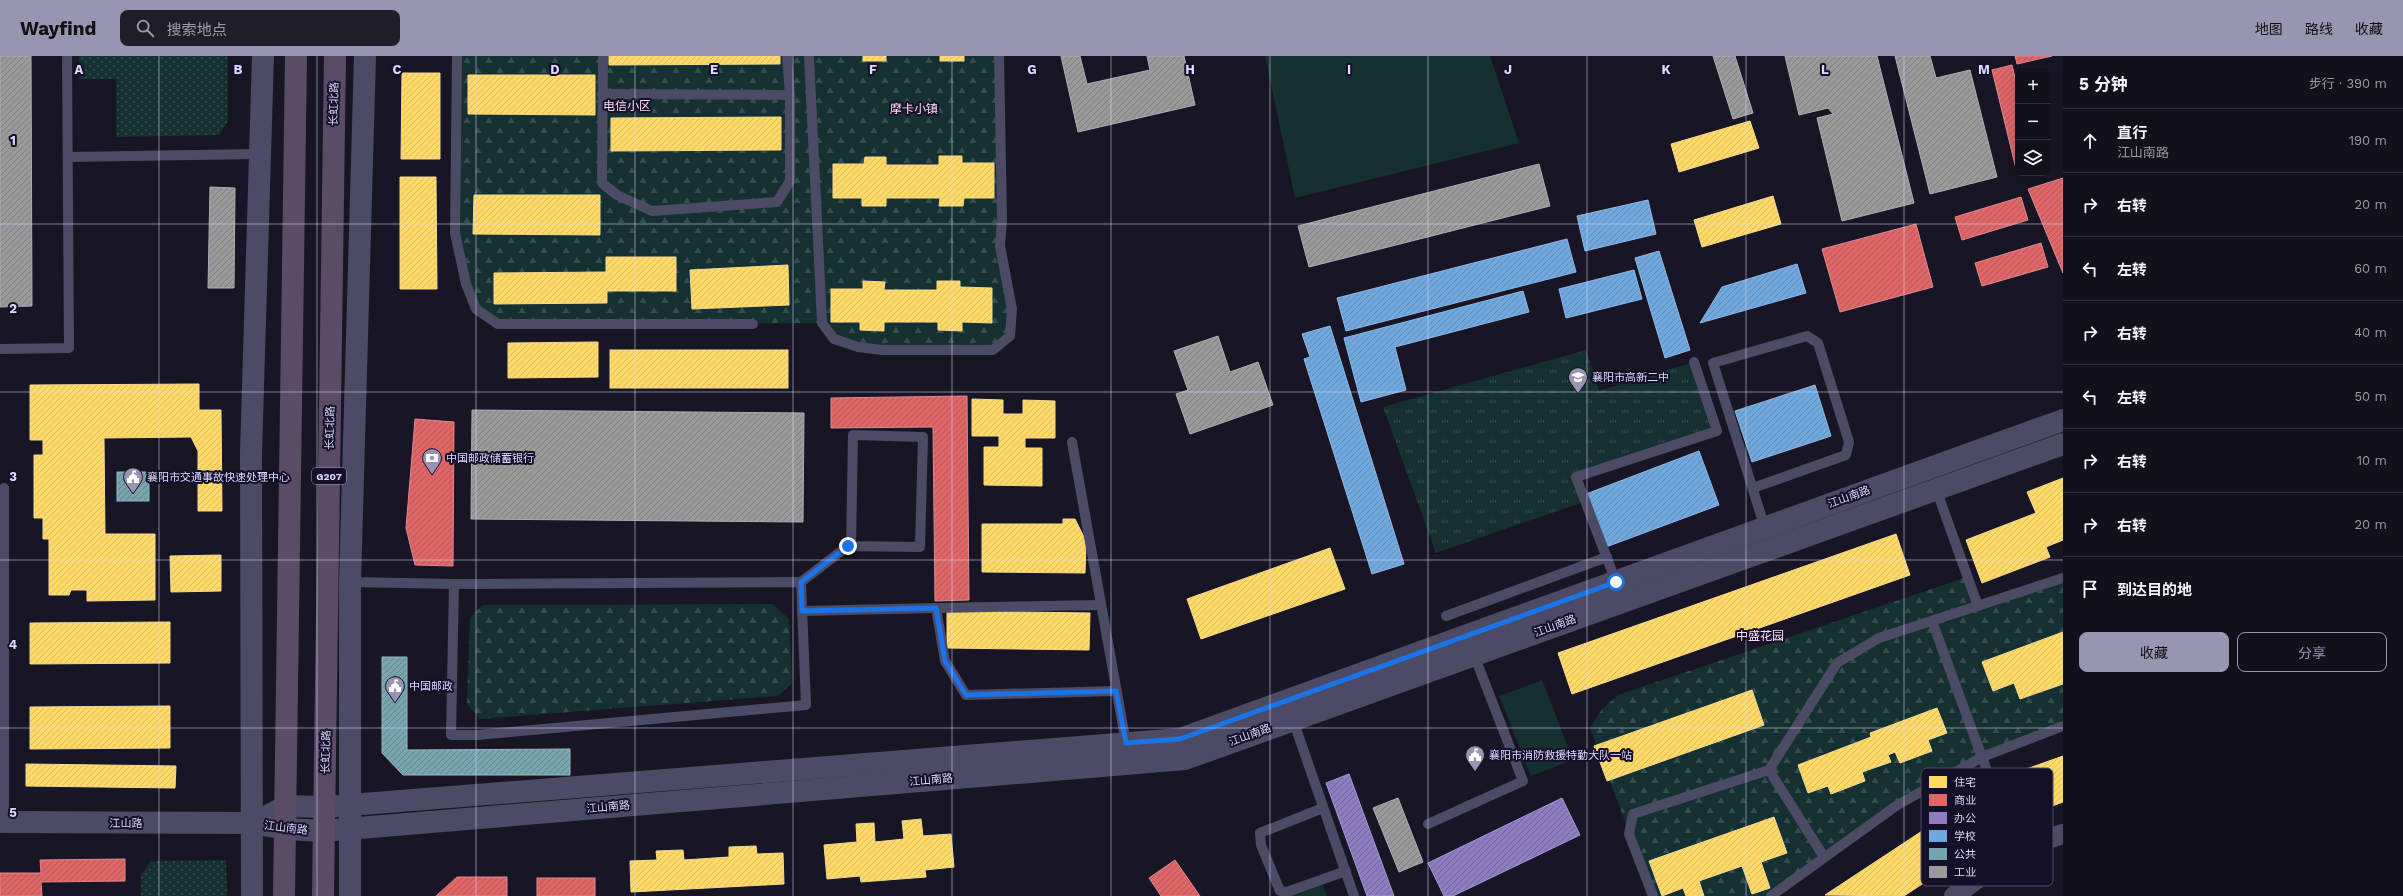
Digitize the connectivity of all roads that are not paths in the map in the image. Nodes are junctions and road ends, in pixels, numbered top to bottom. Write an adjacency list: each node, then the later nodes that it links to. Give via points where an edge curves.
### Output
1 (67, 56): 14 (lane)
2 (263, 56): 13 (street)
3 (296, 56): 52 (highway)
4 (335, 56): 53 (highway, 长虹北路 / G207)
5 (365, 56): 29 (street)
6 (458, 56): 15 (lane, via 455,233 466,284 476,309 498,324)
7 (603, 56): 11 (lane)
8 (786, 56): 12 (lane)
9 (809, 56): 10 (lane, via 822,323 834,339 852,345 898,350 993,350 1010,336 1012,309 1000,246 1002,219)
10 (999, 56)
11 (602, 94): 12 (lane); 12 (lane, via 602,183 617,195 652,211 777,202 790,181)
12 (790, 95)
13 (260, 154): 14 (lane); 56 (street, via 251,453)
14 (68, 157): 16 (lane, via 68,348)
15 (753, 324)
16 (0, 349)
17 (1694, 362): 27 (lane, via 1717,431 1576,477)
18 (2063, 420): 25 (street, 江山南路)
19 (1072, 442): 33 (lane)
20 (2063, 444): 23 (street, 江山南路)
21 (4, 488): 24 (lane)
22 (1753, 488): 22 (lane, via 1713,363 1807,336 1818,344 1849,442 1846,455); 25 (lane)
23 (1936, 489): 34 (lane); 40 (street, 江山南路)
24 (2, 503): 39 (lane)
25 (1765, 528): 31 (street, 江山南路)
26 (851, 546): 26 (lane, via 920,547 923,437 853,435); 30 (lane)
27 (1607, 557): 31 (lane); 37 (lane)
28 (2063, 578): 34 (lane)
29 (350, 582): 32 (lane); 51 (street)
30 (801, 582): 32 (lane); 36 (lane)
31 (1616, 582): 45 (street, 江山南路, via 1180,739)
32 (454, 584): 36 (lane, via 451,735 477,736 806,705)
33 (1101, 605): 35 (lane); 41 (lane)
34 (1978, 606): 38 (lane)
35 (936, 608): 36 (lane); 41 (lane, via 945,661 966,695)
36 (802, 611)
37 (1446, 616)
38 (1932, 621): 46 (lane); 49 (lane, via 1879,638 1837,663)
39 (2, 654): 44 (lane)
40 (1474, 655): 42 (street, 江山南路); 57 (lane, via 1523,781)
41 (1116, 691): 45 (lane)
42 (1293, 720): 54 (lane); 59 (street, 江山南路, via 1185,759)
43 (2063, 726): 46 (lane)
44 (2, 737): 55 (lane)
45 (1126, 743): 51 (street, 江山南路)
46 (1982, 757): 47 (lane); 48 (lane)
47 (1963, 768)
48 (1986, 768)
49 (1769, 770): 63 (lane); 71 (lane, via 1633,814 1629,834)
50 (1921, 792): 63 (lane, via 1896,806)
51 (350, 805): 53 (street, 江山南路); 59 (street)
52 (286, 806): 53 (street, 江山南路); 56 (street, 江山南路); 58 (highway)
53 (325, 807): 60 (highway, 长虹北路 / G207)
54 (1323, 808): 64 (lane); 64 (lane, via 1260,833 1261,845 1280,891 1287,892)
55 (2, 822): 56 (street, 江山路)
56 (252, 823): 58 (street, 江山南路); 66 (street)
57 (1428, 824)
58 (286, 829): 60 (street, 江山南路); 67 (highway)
59 (350, 829): 60 (street, 江山南路); 69 (street)
60 (323, 831): 68 (highway, 长虹北路 / G207)
61 (2063, 834): 62 (street)
62 (2053, 837)
63 (1824, 857): 72 (lane)
64 (1346, 871): 70 (lane)
65 (1967, 886): 73 (street)
66 (252, 896)
67 (284, 896)
68 (323, 896)
69 (350, 896)
70 (1354, 896)
71 (1653, 896)
72 (1771, 896)
73 (1954, 896)

